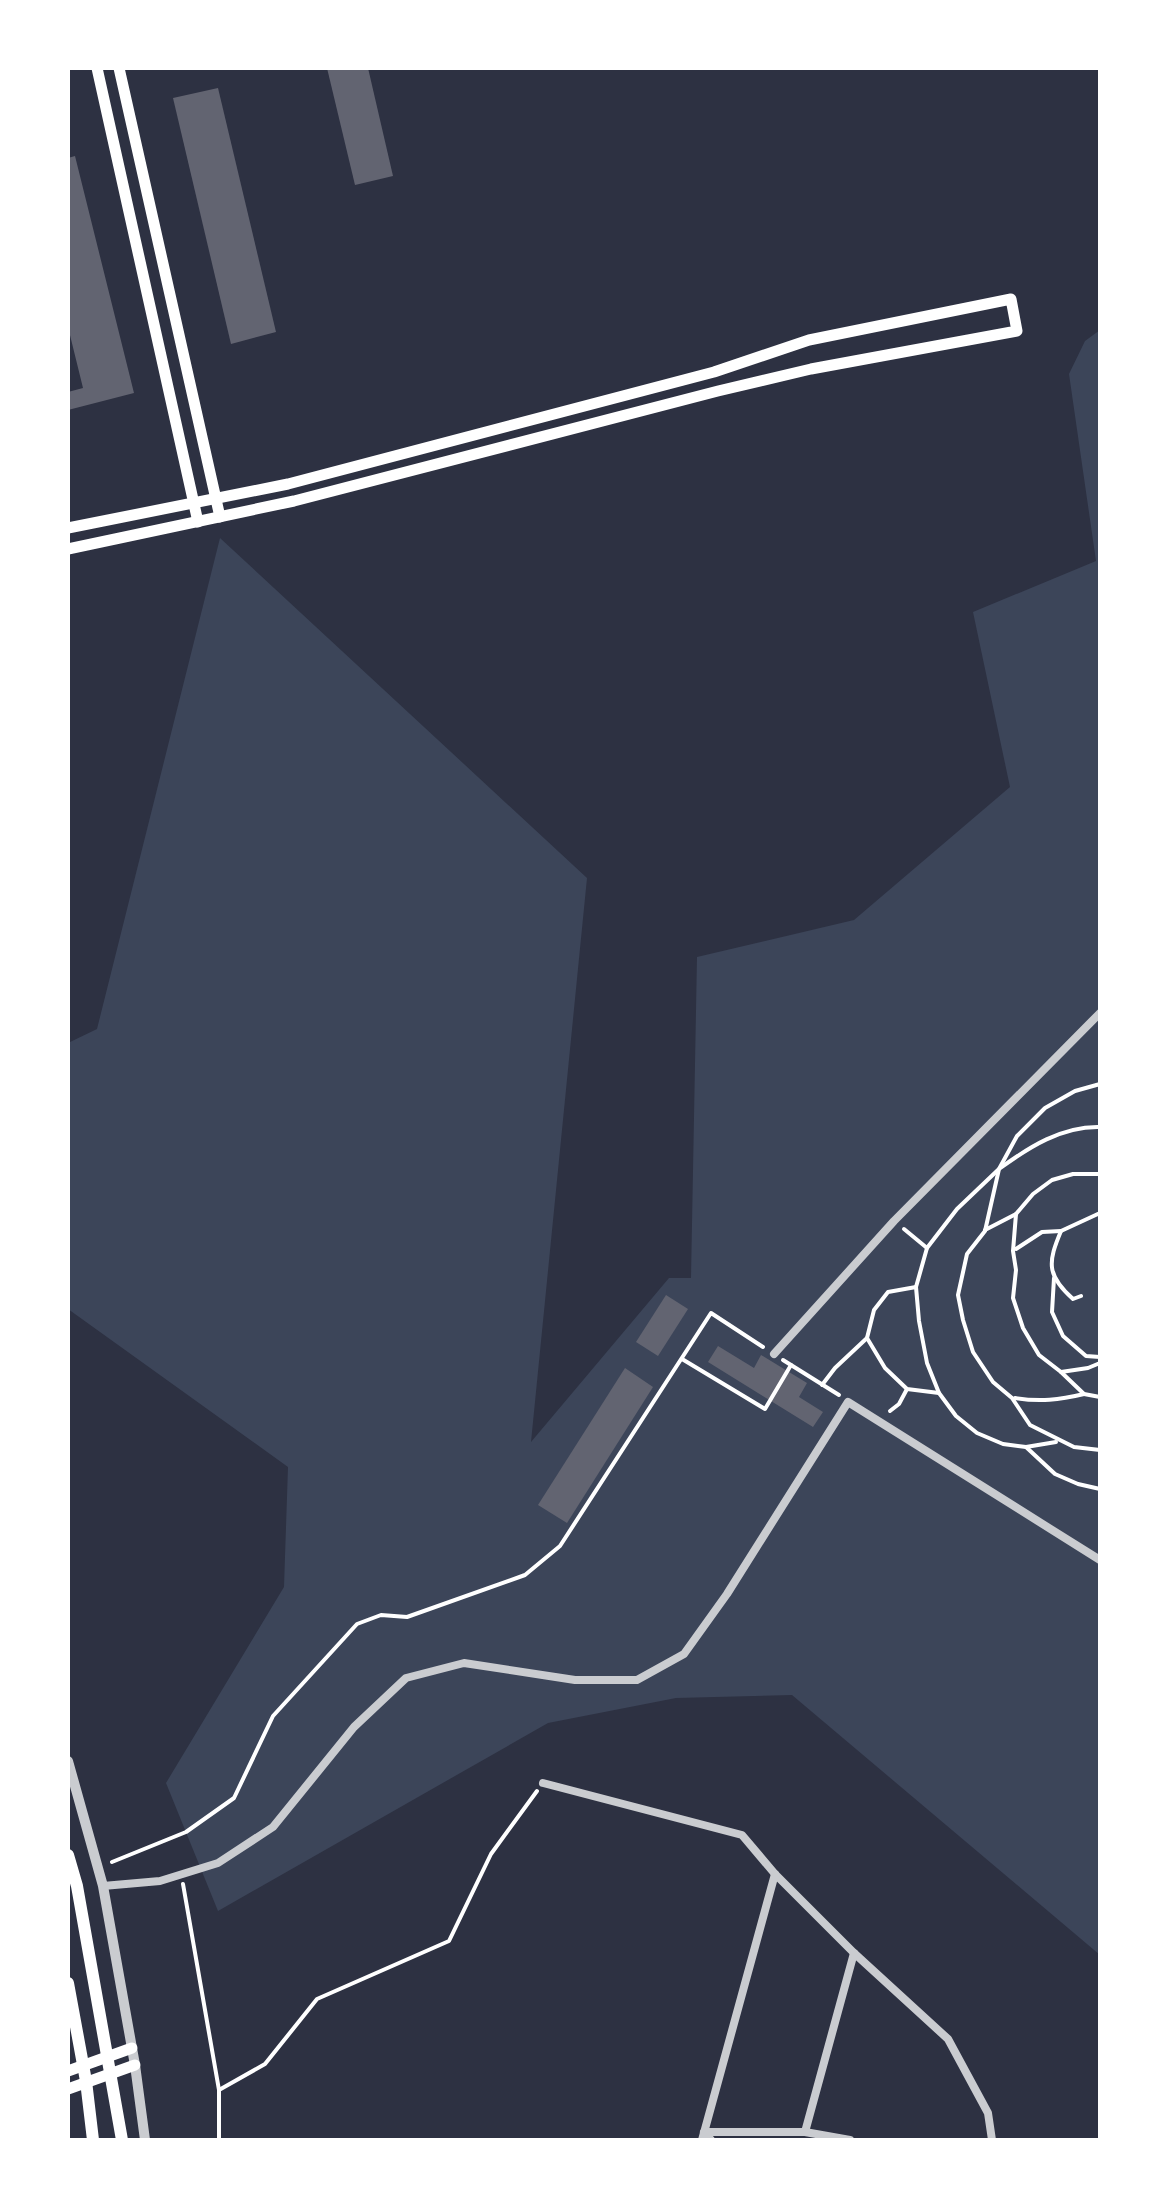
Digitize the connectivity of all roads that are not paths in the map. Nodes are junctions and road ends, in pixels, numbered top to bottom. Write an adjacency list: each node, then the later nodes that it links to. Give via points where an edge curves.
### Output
1 (97, 68): 4 (main road)
2 (119, 68): 3 (main road)
3 (216, 498): 4 (main road); 5 (main road); 5 (main road, via 588,406 809,340 1011,300 1017,331 811,369)
4 (194, 503): 6 (main road); 7 (main road)
5 (220, 517): 6 (main road)
6 (198, 522): 8 (main road)
7 (68, 528)
8 (68, 550)
9 (1100, 1013): 10 (street)
10 (774, 1354)
11 (1100, 1560): 16 (street, via 848,1402 684,1654 637,1680 575,1680 464,1663 406,1678 354,1727 273,1827 218,1863 160,1881)
12 (68, 1761): 16 (street)
13 (544, 1782): 15 (street, via 742,1835)
14 (68, 1855): 20 (main road)
15 (775, 1874): 17 (street); 26 (street)
16 (103, 1886): 19 (street)
17 (854, 1953): 25 (street); 32 (street, via 948,2039 988,2113)
18 (68, 1983): 27 (main road)
19 (132, 2048): 20 (main road); 21 (street)
20 (107, 2058): 22 (main road); 23 (main road)
21 (135, 2065): 23 (main road); 29 (street)
22 (68, 2072)
23 (110, 2074): 24 (main road); 28 (main road)
24 (68, 2089)
25 (805, 2132): 26 (street); 31 (street)
26 (704, 2136): 30 (street)
27 (93, 2140)
28 (122, 2140)
29 (145, 2140)
30 (712, 2140)
31 (850, 2140)
32 (992, 2140)

